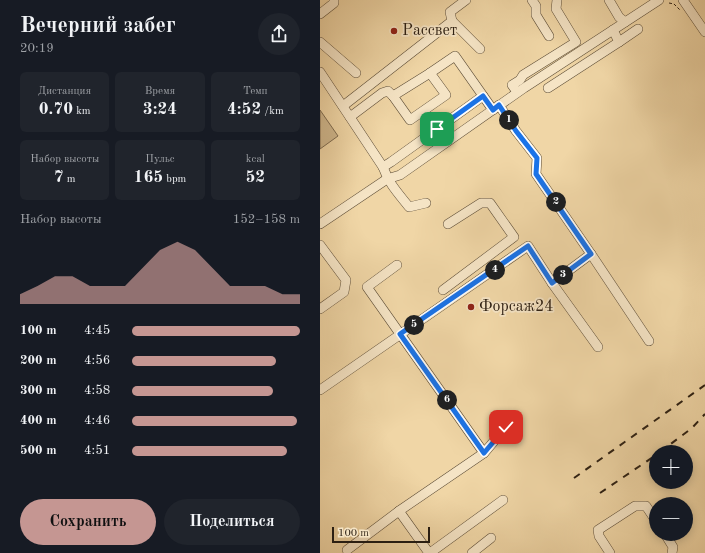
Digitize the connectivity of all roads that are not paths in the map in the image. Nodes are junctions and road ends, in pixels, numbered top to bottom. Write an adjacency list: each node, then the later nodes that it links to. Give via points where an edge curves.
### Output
1 (334, 0): 10 (street, via 334,3)
2 (466, 0): 11 (street, via 450,12)
3 (532, 0): 16 (street, via 536,6 536,15)
4 (557, 0): 24 (street, via 556,9 576,42 523,75 512,86)
5 (609, 0): 12 (street)
6 (641, 0): 9 (street)
7 (659, 0): 9 (street)
8 (682, 5): 15 (street)
9 (645, 9): 12 (street)
10 (320, 14)
11 (452, 21): 19 (street); 27 (street)
12 (625, 22): 14 (street)
13 (638, 29): 18 (street)
14 (613, 30): 18 (street); 24 (street)
15 (705, 32)
16 (549, 36)
17 (320, 42): 22 (street)
18 (619, 42): 23 (street)
19 (480, 50)
20 (320, 72): 27 (street)
21 (430, 72): 25 (street); 25 (street, via 446,95 410,120); 26 (street, via 455,56)
22 (356, 73)
23 (548, 88)
24 (517, 92): 28 (street)
25 (393, 96): 29 (street, via 388,91 382,93)
26 (483, 96): 28 (street); 30 (street)
27 (343, 106): 29 (street)
28 (496, 108): 31 (street, via 400,175); 36 (street, via 537,158 536,174)
29 (350, 117): 30 (street)
30 (383, 167): 31 (street)
31 (388, 179): 32 (street, via 409,207); 33 (street)
32 (426, 203)
33 (320, 224)
34 (448, 224): 39 (street, via 482,202 490,203 514,237)
35 (320, 245): 40 (street, via 346,280 344,292)
36 (591, 254): 38 (street); 42 (street)
37 (397, 265): 41 (street, via 367,287)
38 (552, 283): 41 (street, via 528,246); 43 (street)
39 (443, 290)
40 (320, 309)
41 (400, 334): 44 (street); 46 (street)
42 (649, 341)
43 (598, 347)
44 (320, 390)
45 (506, 427): 46 (street)
46 (484, 453): 49 (street)
47 (503, 500): 53 (street)
48 (649, 510): 55 (street, via 646,506 635,506 598,530)
49 (399, 511): 52 (street); 53 (street)
50 (491, 538): 54 (street)
51 (669, 541): 56 (street, via 673,547)
52 (347, 550)
53 (429, 553)
54 (472, 553)
55 (610, 553)
56 (672, 553)

